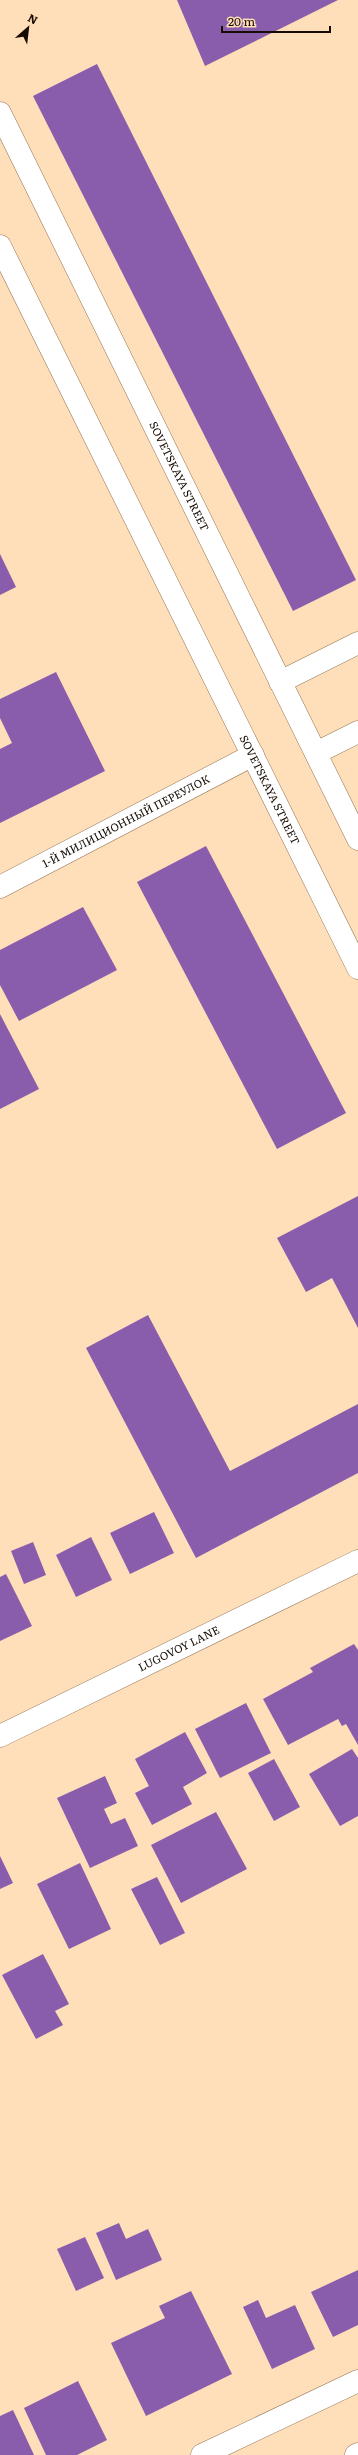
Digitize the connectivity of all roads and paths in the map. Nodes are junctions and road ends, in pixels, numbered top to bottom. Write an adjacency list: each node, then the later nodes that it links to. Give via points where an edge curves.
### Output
1 (0, 113): 4 (main road, SOVETSKAYA STREET)
2 (0, 246): 7 (main road, SOVETSKAYA STREET)
3 (358, 643): 4 (main road)
4 (280, 682): 6 (main road, SOVETSKAYA STREET)
5 (358, 732): 6 (main road)
6 (316, 754): 8 (main road, SOVETSKAYA STREET)
7 (252, 755): 9 (main road, 1-Й МИЛИЦИОННЫЙ ПЕРЕУЛОК); 10 (main road, SOVETSKAYA STREET)
8 (358, 839)
9 (0, 887)
10 (358, 968)
11 (358, 1561): 12 (main road, LUGOVOY LANE)
12 (0, 1736)
13 (358, 2381): 14 (main road)
14 (202, 2455)

